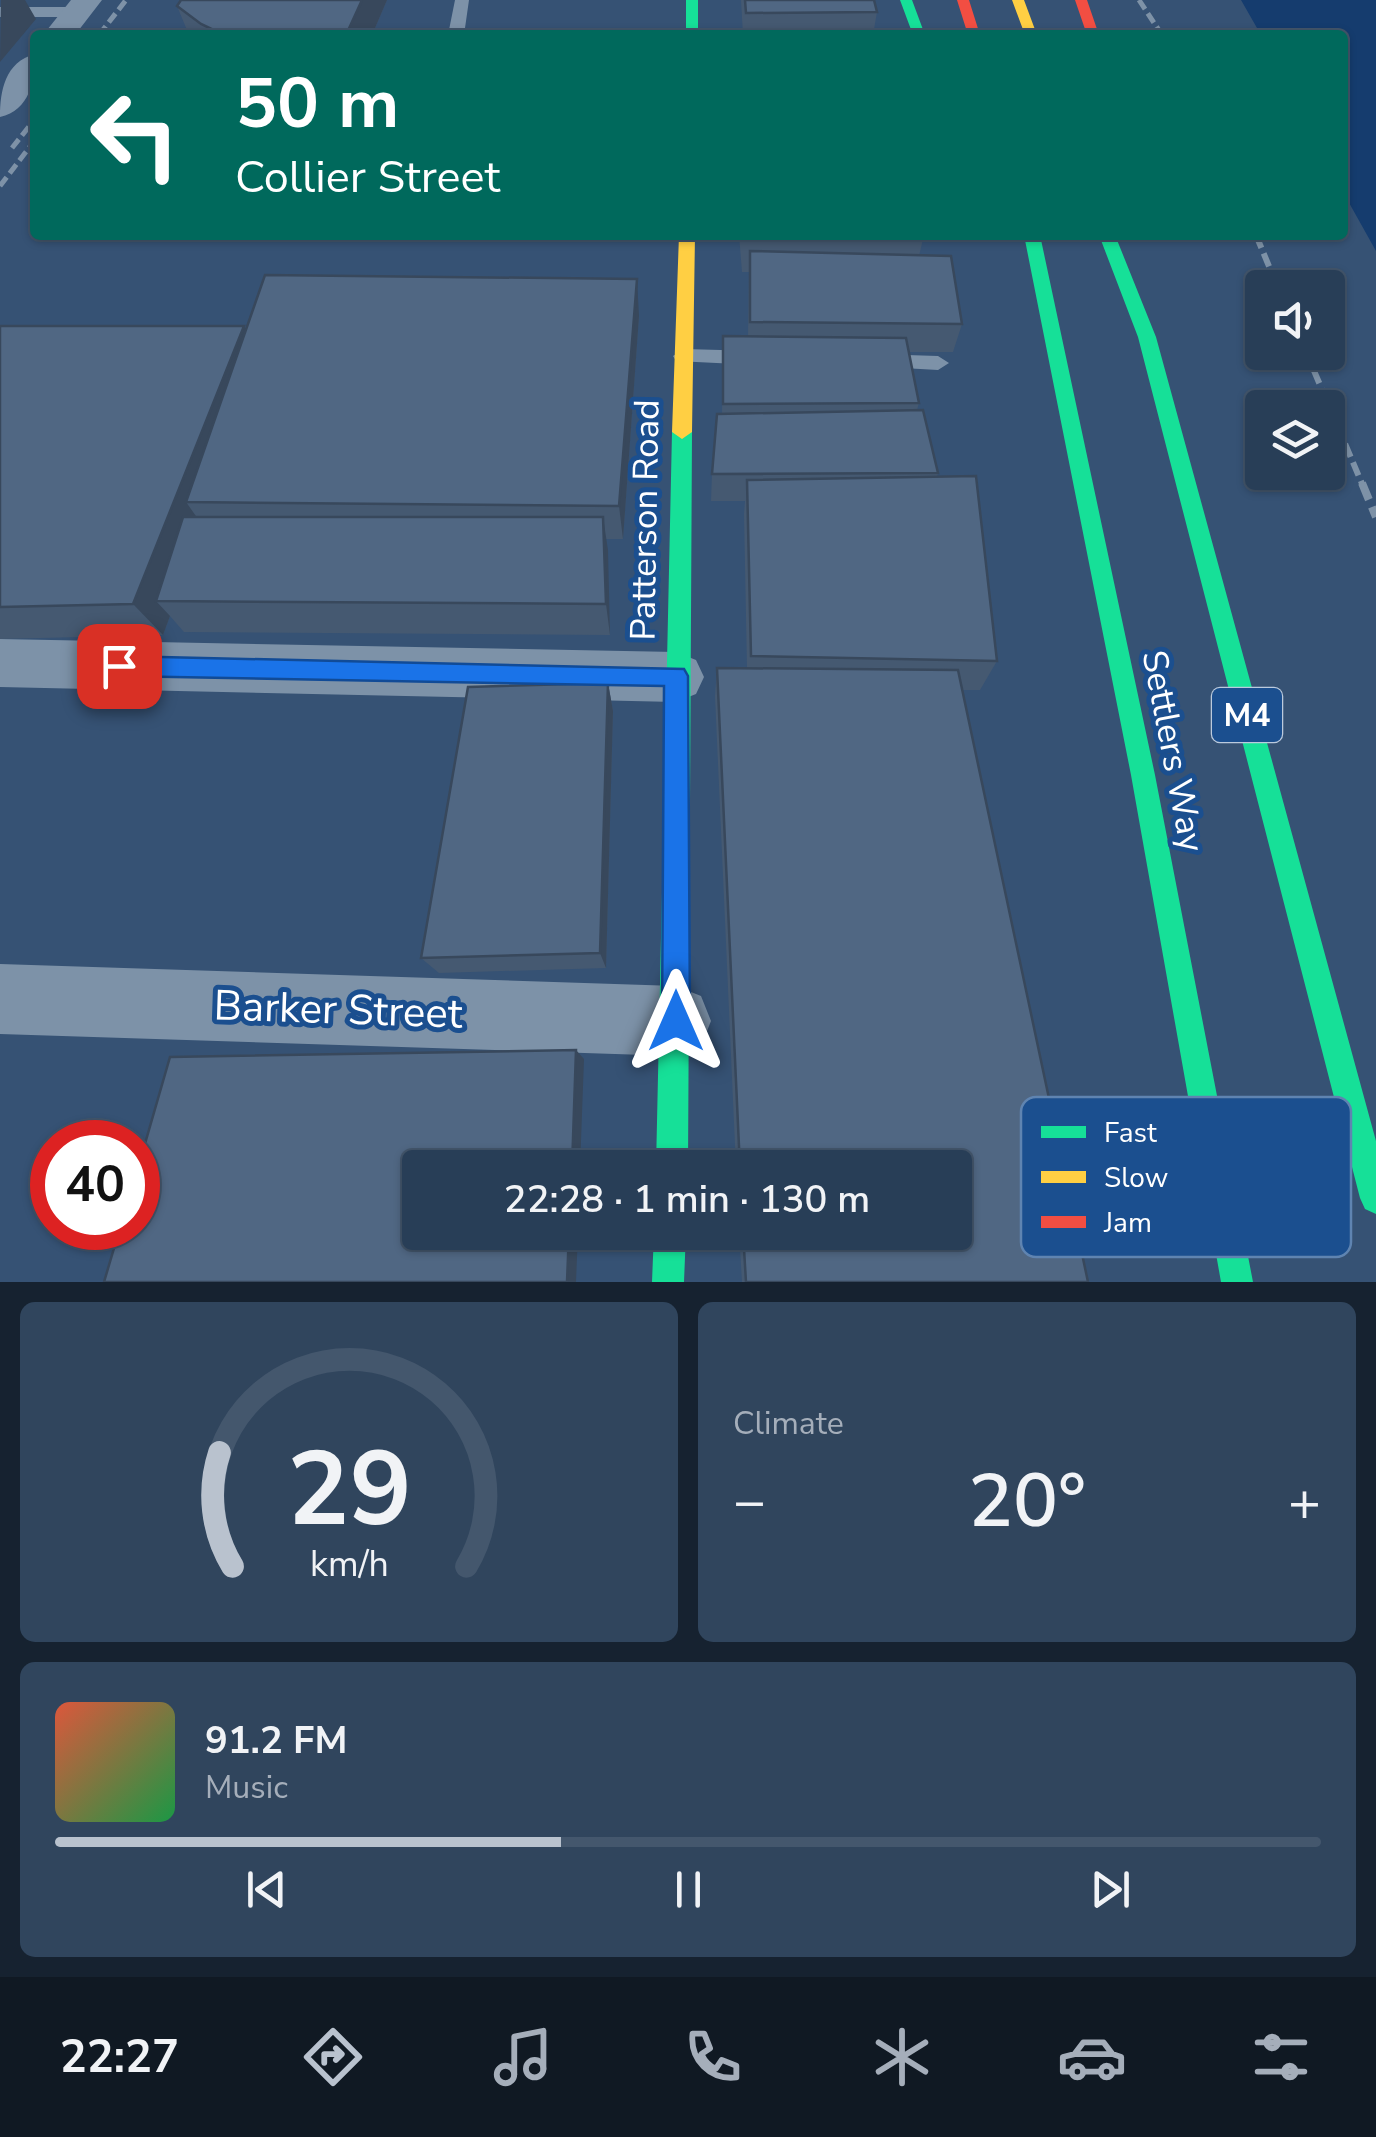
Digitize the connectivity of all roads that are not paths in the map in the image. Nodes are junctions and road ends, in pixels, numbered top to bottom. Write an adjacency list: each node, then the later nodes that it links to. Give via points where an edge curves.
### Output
1 (462, 0): 9 (lane)
2 (692, 0): 10 (main road)
3 (906, 0): 11 (main road)
4 (964, 0): 12 (main road)
5 (1018, 0): 13 (main road)
6 (1081, 0): 14 (main road)
7 (0, 12): 8 (lane)
8 (74, 16)
9 (457, 30)
10 (692, 30)
11 (916, 30)
12 (973, 30)
13 (1029, 30)
14 (1091, 30)
15 (30, 70): 16 (street)
16 (0, 106)
17 (687, 240): 23 (main road, Patterson Road)
18 (1033, 240): 27 (main road, Settlers Way)
19 (1110, 240): 22 (main road, M4)
20 (1145, 269): 22 (main road)
21 (1024, 308): 27 (main road)
22 (1147, 338): 33 (main road, M4)
23 (684, 356): 24 (lane); 29 (main road, Patterson Road)
24 (782, 358)
25 (860, 360): 26 (lane)
26 (938, 363)
27 (1068, 418): 32 (main road, Settlers Way)
28 (0, 663): 29 (street)
29 (676, 676): 31 (main road, Patterson Road)
30 (0, 999): 31 (street, Barker Street)
31 (676, 1021): 35 (main road, Patterson Road)
32 (1203, 1097)
33 (1349, 1097)
34 (1351, 1104): 36 (main road, M4)
35 (672, 1150)
36 (1376, 1198)
37 (669, 1250): 39 (main road)
38 (1232, 1257): 40 (main road, Settlers Way)
39 (668, 1282)
40 (1237, 1282)

